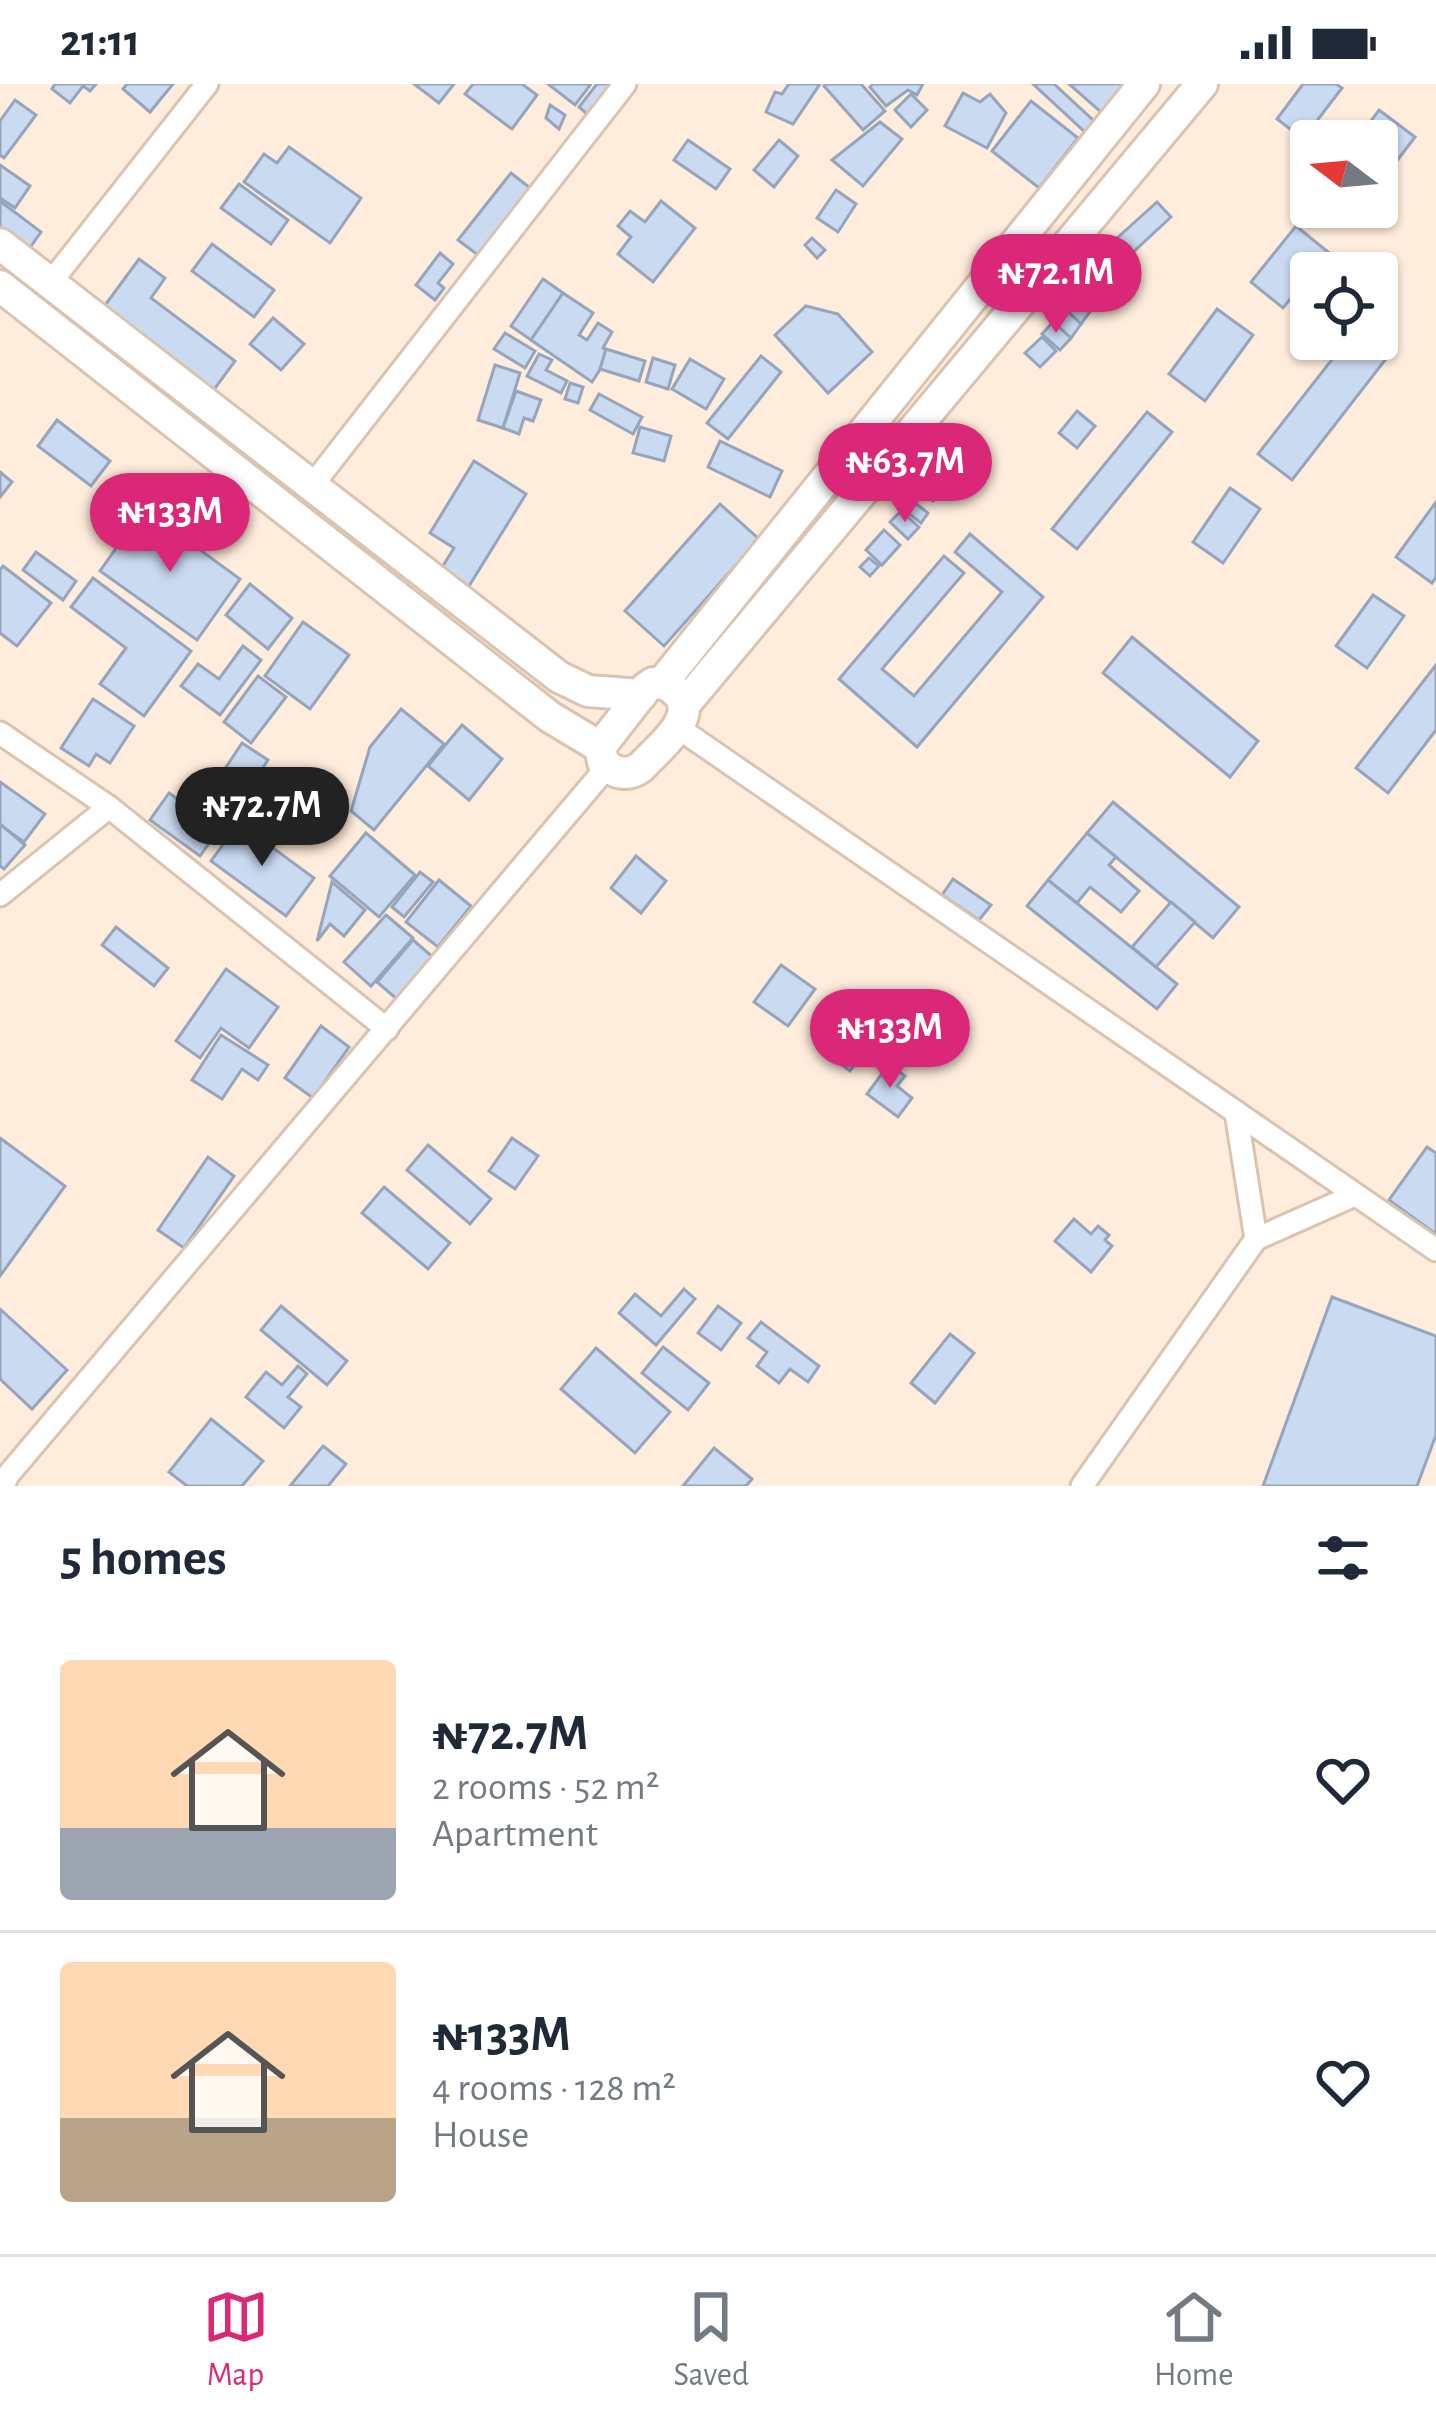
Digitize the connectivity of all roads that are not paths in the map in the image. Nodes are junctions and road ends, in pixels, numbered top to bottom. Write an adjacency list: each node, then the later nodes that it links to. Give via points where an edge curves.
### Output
1 (206, 84): 6 (street)
2 (626, 84): 8 (street)
3 (1144, 84): 9 (main road)
4 (1202, 84): 9 (main road)
5 (0, 244): 6 (main road)
6 (51, 282): 8 (main road)
7 (0, 286): 11 (main road)
8 (311, 487): 9 (main road, via 559,677 587,691)
9 (666, 702): 11 (main road); 11 (main road, via 634,772 619,773); 15 (street)
10 (0, 734): 12 (street)
11 (604, 757): 14 (street)
12 (109, 807): 13 (street); 14 (street)
13 (0, 895)
14 (387, 1029): 19 (street)
15 (1236, 1112): 16 (street); 17 (street)
16 (1355, 1195): 17 (street); 18 (street)
17 (1256, 1239): 20 (street)
18 (1436, 1250)
19 (4, 1477)
20 (1082, 1486)

